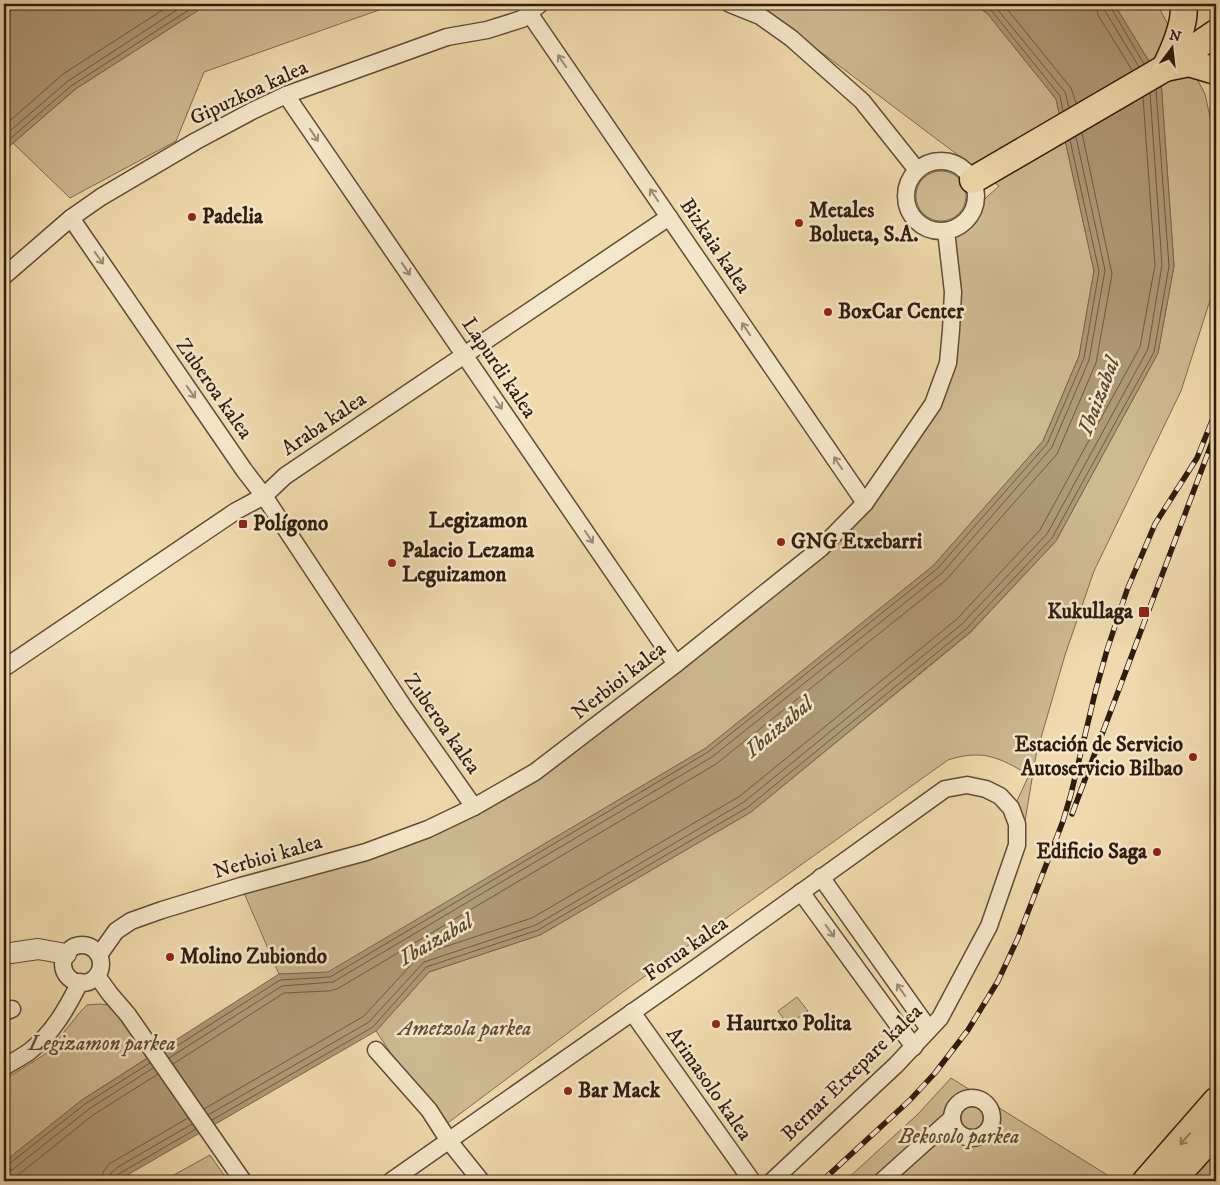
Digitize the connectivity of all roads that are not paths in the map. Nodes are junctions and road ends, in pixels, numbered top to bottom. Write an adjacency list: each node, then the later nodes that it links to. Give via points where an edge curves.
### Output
1 (730, 4): 8 (street, via 760,16 855,94)
2 (1183, 4): 5 (highway, via 1182,24)
3 (535, 8): 7 (street, Gipuzkoa kalea, via 522,19 439,40); 10 (street, Bizkaia kalea, one-way to 3)
4 (1216, 33): 5 (highway)
5 (1165, 68): 6 (highway, via 1188,63); 9 (highway)
6 (1216, 71)
7 (286, 95): 11 (street, Gipuzkoa kalea, via 196,141); 14 (street, Lapurdi kalea, one-way to 14)
8 (917, 170): 9 (street, via 930,162 944,161 958,164); 12 (street, via 907,188 908,208 921,225)
9 (973, 180): 12 (street, via 977,194 974,209 966,222)
10 (669, 217): 14 (street, Araba kalea); 16 (street, Bizkaia kalea, one-way to 10)
11 (71, 218): 13 (street, Gipuzkoa kalea); 15 (street, Zuberoa kalea, one-way to 15)
12 (946, 231): 16 (street, Nerbioi kalea, via 953,292 948,363 933,404)
13 (4, 276)
14 (464, 355): 15 (street, Araba kalea, via 285,476); 17 (street, Lapurdi kalea, one-way to 17)
15 (264, 496): 18 (street, Araba kalea, via 236,511); 20 (street, Zuberoa kalea)
16 (865, 503): 17 (street, Nerbioi kalea, via 821,548)
17 (676, 664): 20 (street, Nerbioi kalea, via 535,772)
18 (4, 668)
19 (945, 789): 21 (street, Forua kalea); 29 (street, Bernar Etxepare kalea, via 967,785 986,788 1000,796 1011,808 1017,824 1017,845 989,926 940,1018)
20 (474, 807): 25 (street, Nerbioi kalea, via 428,829 366,852 241,886 131,921 116,931)
21 (821, 877): 22 (street, Forua kalea); 29 (street, one-way to 21)
22 (801, 892): 28 (street, Forua kalea); 30 (street, one-way to 30)
23 (4, 954): 24 (street, via 38,949)
24 (66, 954): 25 (street, via 80,945 92,947); 27 (street, via 65,972)
25 (99, 955): 26 (street, via 101,966)
26 (97, 976): 27 (street); 37 (street, via 128,1015)
27 (80, 982): 32 (street, via 49,1033 30,1050)
28 (632, 1012): 36 (street, Forua kalea); 40 (street, Arimasolo kalea)
29 (929, 1029): 30 (street, Bernar Etxepare kalea)
30 (914, 1047): 41 (street, Bernar Etxepare kalea)
31 (376, 1050): 36 (street, via 429,1110)
32 (6, 1064)
33 (1216, 1102): 43 (highway, one-way to 43)
34 (952, 1119): 42 (street)
35 (1216, 1132): 44 (highway)
36 (449, 1141): 38 (street, Forua kalea); 39 (street)
37 (243, 1181)
38 (391, 1181)
39 (481, 1181)
40 (752, 1181)
41 (772, 1181)
42 (882, 1181)
43 (1146, 1181)
44 (1172, 1181)

